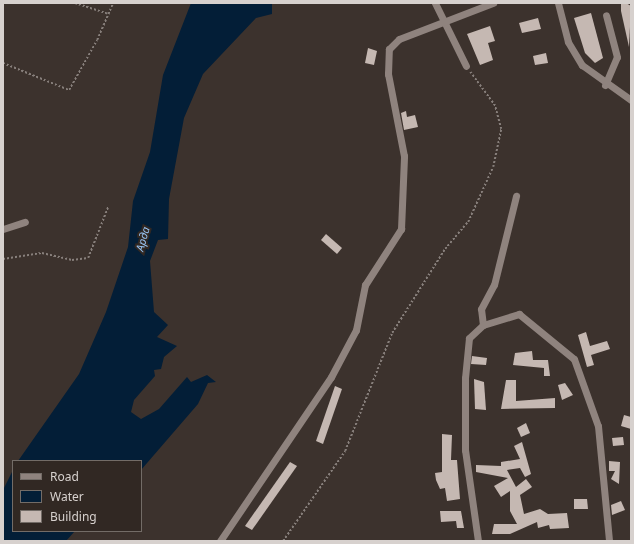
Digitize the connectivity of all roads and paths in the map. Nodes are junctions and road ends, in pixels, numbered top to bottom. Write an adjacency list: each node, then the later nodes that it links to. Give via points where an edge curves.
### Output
1 (75, 3): 6 (path)
2 (113, 3): 6 (path)
3 (435, 3): 8 (street)
4 (494, 3): 8 (street)
5 (558, 3): 11 (street, via 574,54)
6 (110, 14): 9 (path, via 69,90)
7 (606, 15): 11 (street, via 617,57)
8 (442, 22): 10 (street); 19 (street, via 399,40 387,54 404,156 404,198 398,236 365,285 356,330 331,377)
9 (3, 63)
10 (466, 66): 20 (path, via 495,106 501,129 493,167 468,222 445,249 392,333 345,451)
11 (605, 85): 12 (street)
12 (631, 100)
13 (516, 196): 18 (street, via 494,285 481,309)
14 (108, 206): 17 (path, via 88,258 72,260 42,254)
15 (25, 222): 16 (street)
16 (3, 229)
17 (3, 259)
18 (483, 325): 21 (street, via 468,338 464,378 468,489); 22 (street, via 519,314 574,359 598,426)
19 (220, 541)
20 (283, 541)
21 (478, 541)
22 (609, 541)

